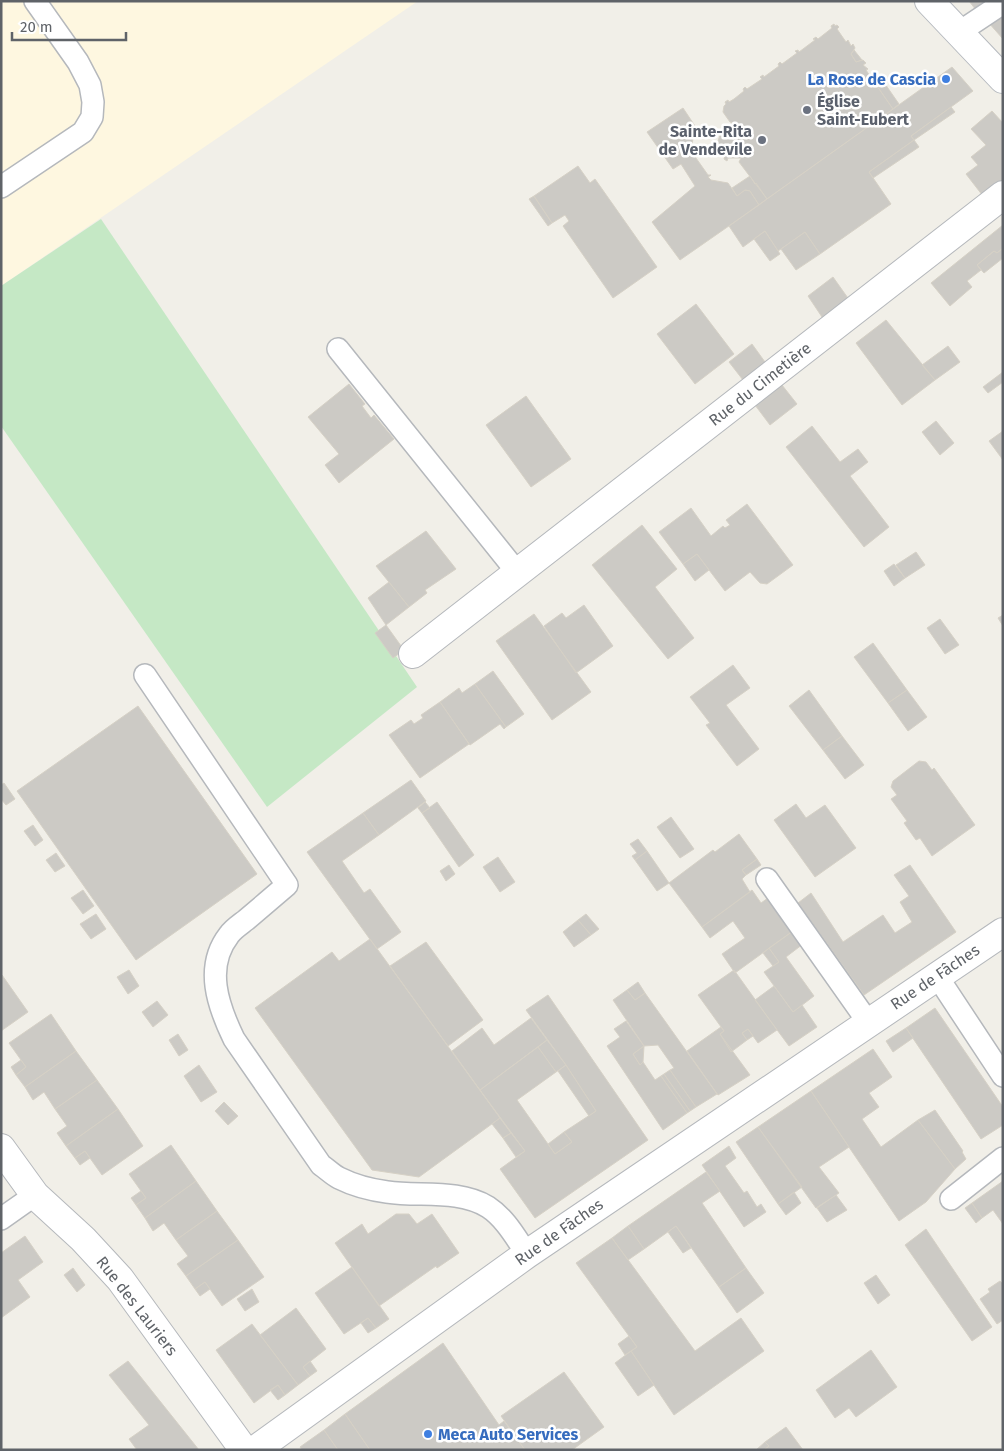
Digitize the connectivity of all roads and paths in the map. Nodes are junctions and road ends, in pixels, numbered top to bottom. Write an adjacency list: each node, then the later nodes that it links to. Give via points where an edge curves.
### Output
1 (35, 1): 6 (lane, via 78,62 90,85 94,102 92,117 83,132)
2 (929, 1): 4 (street)
3 (1003, 2): 4 (lane)
4 (958, 32): 5 (street)
5 (1003, 79)
6 (1, 187)
7 (1003, 195): 9 (street, Rue du Cimetière)
8 (338, 349): 9 (lane)
9 (517, 572): 10 (street, Rue du Cimetière)
10 (413, 654)
11 (145, 674): 22 (lane, via 287,885 230,933 219,951 215,975 217,997 234,1039 321,1165 339,1178 387,1192 451,1196 480,1203 501,1218)
12 (767, 879): 15 (lane)
13 (1003, 932): 14 (street, Rue de Fâches)
14 (937, 976): 15 (street, Rue de Fâches); 16 (lane)
15 (868, 1022): 22 (street, Rue de Fâches)
16 (1003, 1076)
17 (1, 1148): 19 (street, Rue des Lauriers)
18 (1003, 1158): 20 (lane)
19 (35, 1195): 21 (lane); 23 (street, Rue des Lauriers, via 120,1278)
20 (951, 1199)
21 (1, 1218)
22 (527, 1254): 24 (street, Rue de Fâches)
23 (244, 1450)
24 (255, 1450)

